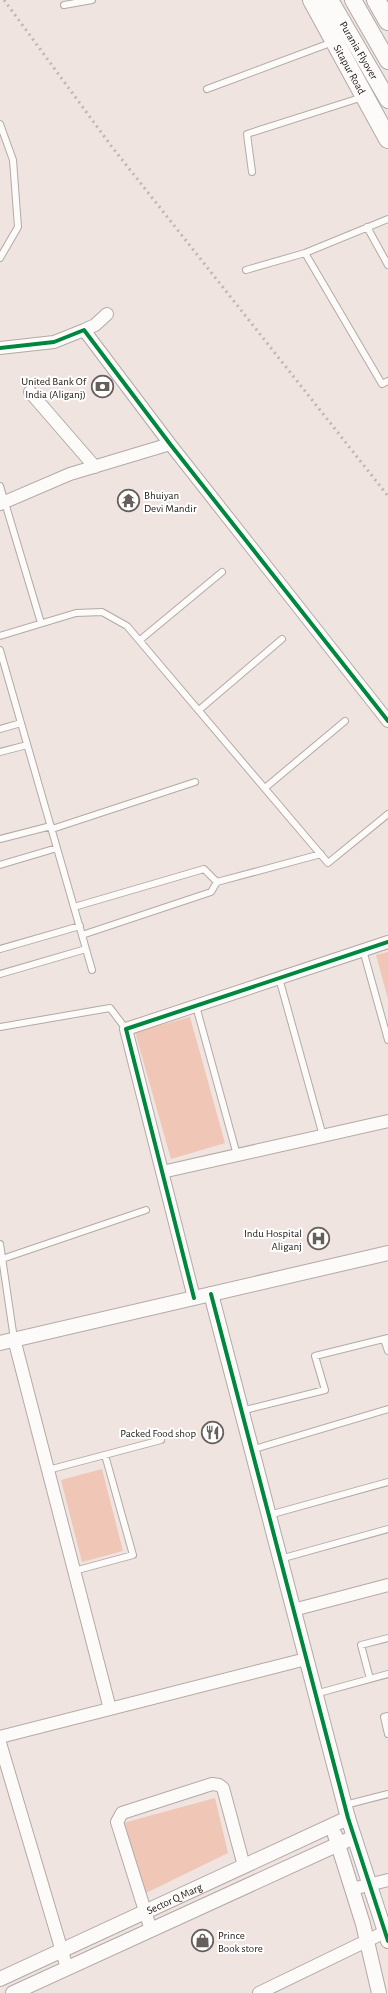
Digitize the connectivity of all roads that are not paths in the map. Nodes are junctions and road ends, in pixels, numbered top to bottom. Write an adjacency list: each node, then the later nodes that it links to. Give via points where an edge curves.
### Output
1 (92, 0): 6 (lane)
2 (312, 0): 8 (main road, Sitapur Road)
3 (330, 0): 12 (main road, Purania Flyover)
4 (353, 0): 9 (main road, Purania Flyover)
5 (376, 0): 7 (main road)
6 (64, 5)
7 (388, 21)
8 (333, 42): 10 (lane); 11 (main road, Sitapur Road)
9 (388, 62)
10 (207, 89)
11 (363, 97): 14 (main road, Sitapur Road); 15 (lane, via 247,134)
12 (388, 100)
13 (0, 124): 19 (lane, via 13,160 18,228)
14 (388, 139)
15 (252, 172)
16 (388, 219): 17 (lane)
17 (367, 227): 18 (lane); 20 (lane)
18 (305, 253): 21 (lane); 25 (lane, via 382,384)
19 (0, 258)
20 (388, 265)
21 (246, 270)
22 (107, 314): 23 (street, via 96,325)
23 (84, 330): 24 (street, via 54,342); 27 (street)
24 (0, 348)
25 (388, 381)
26 (30, 392): 28 (street)
27 (170, 444): 28 (street); 39 (street)
28 (95, 467): 30 (street, via 70,474)
29 (0, 486): 30 (lane)
30 (2, 503): 32 (lane)
31 (222, 572): 34 (lane)
32 (41, 623): 33 (lane); 34 (lane, via 76,613 102,612 127,626)
33 (0, 636)
34 (140, 640): 37 (lane)
35 (282, 640): 37 (lane)
36 (0, 650): 40 (lane)
37 (199, 710): 45 (lane)
38 (345, 721): 45 (lane)
39 (388, 721)
40 (21, 723): 41 (lane); 42 (lane)
41 (0, 729)
42 (27, 745): 43 (lane); 47 (lane)
43 (0, 752)
44 (195, 782): 47 (lane)
45 (265, 788): 50 (lane)
46 (388, 814): 50 (lane, via 328,863)
47 (51, 828): 48 (lane); 49 (lane)
48 (0, 839)
49 (57, 848): 51 (lane); 53 (lane)
50 (321, 854): 52 (lane)
51 (0, 865)
52 (216, 882): 53 (lane, via 204,869); 55 (lane, via 211,892)
53 (74, 907): 54 (lane)
54 (80, 926): 55 (lane); 57 (lane)
55 (82, 934): 58 (lane)
56 (388, 942): 59 (street)
57 (0, 949)
58 (86, 949): 60 (lane); 61 (lane)
59 (364, 950): 62 (street); 66 (lane)
60 (92, 970)
61 (0, 974)
62 (279, 978): 63 (street); 68 (lane)
63 (196, 1006): 65 (street); 69 (lane)
64 (0, 1027): 65 (lane, via 110,1008)
65 (126, 1029): 70 (street)
66 (388, 1040)
67 (388, 1121): 68 (street)
68 (323, 1136): 69 (street)
69 (237, 1155): 70 (street)
70 (162, 1172): 76 (street)
71 (146, 1210): 74 (lane)
72 (0, 1244): 74 (lane)
73 (388, 1253): 75 (street)
74 (2, 1259): 78 (lane)
75 (211, 1294): 76 (street); 82 (street)
76 (194, 1298): 78 (street)
77 (386, 1338): 80 (lane); 82 (lane, via 315,1356 325,1390)
78 (14, 1339): 79 (street); 86 (street)
79 (0, 1343)
80 (388, 1351)
81 (388, 1409): 84 (lane)
82 (241, 1411): 84 (street)
83 (161, 1440): 85 (lane)
84 (251, 1450): 88 (street)
85 (106, 1455): 86 (lane); 91 (lane, via 132,1555)
86 (48, 1470): 91 (street)
87 (388, 1482): 88 (lane)
88 (269, 1515): 90 (street)
89 (388, 1529): 90 (lane)
90 (280, 1559): 93 (street)
91 (74, 1571): 99 (street)
92 (388, 1585): 93 (street)
93 (293, 1610): 95 (street)
94 (388, 1638): 97 (lane, via 361,1645)
95 (306, 1659): 98 (street); 99 (street)
96 (388, 1674): 97 (lane)
97 (370, 1679): 98 (lane)
98 (316, 1694): 105 (street)
99 (110, 1709): 102 (street)
100 (388, 1716): 101 (lane, via 384,1717)
101 (388, 1734)
102 (0, 1738)
103 (0, 1743): 117 (street)
104 (388, 1794): 105 (lane)
105 (346, 1811): 106 (street, Sector Q Marg); 107 (street)
106 (332, 1825): 108 (street); 109 (street, Sector Q Marg)
107 (354, 1837): 108 (street); 111 (street)
108 (339, 1844): 112 (street); 114 (street)
109 (244, 1866): 113 (street, Sector Q Marg); 113 (street, via 223,1788 218,1785 212,1784 122,1813 117,1822)
110 (388, 1880): 111 (street)
111 (370, 1885): 112 (street); 115 (street)
112 (352, 1889): 116 (street)
113 (144, 1912): 114 (street); 117 (street, Sector Q Marg)
114 (151, 1930): 118 (street)
115 (387, 1936): 116 (street)
116 (367, 1940): 121 (street); 122 (street)
117 (61, 1951): 118 (street); 119 (street, Sector Q Marg)
118 (67, 1968): 120 (street)
119 (0, 1979)
120 (13, 1993)
121 (259, 1993)
122 (379, 1993)

